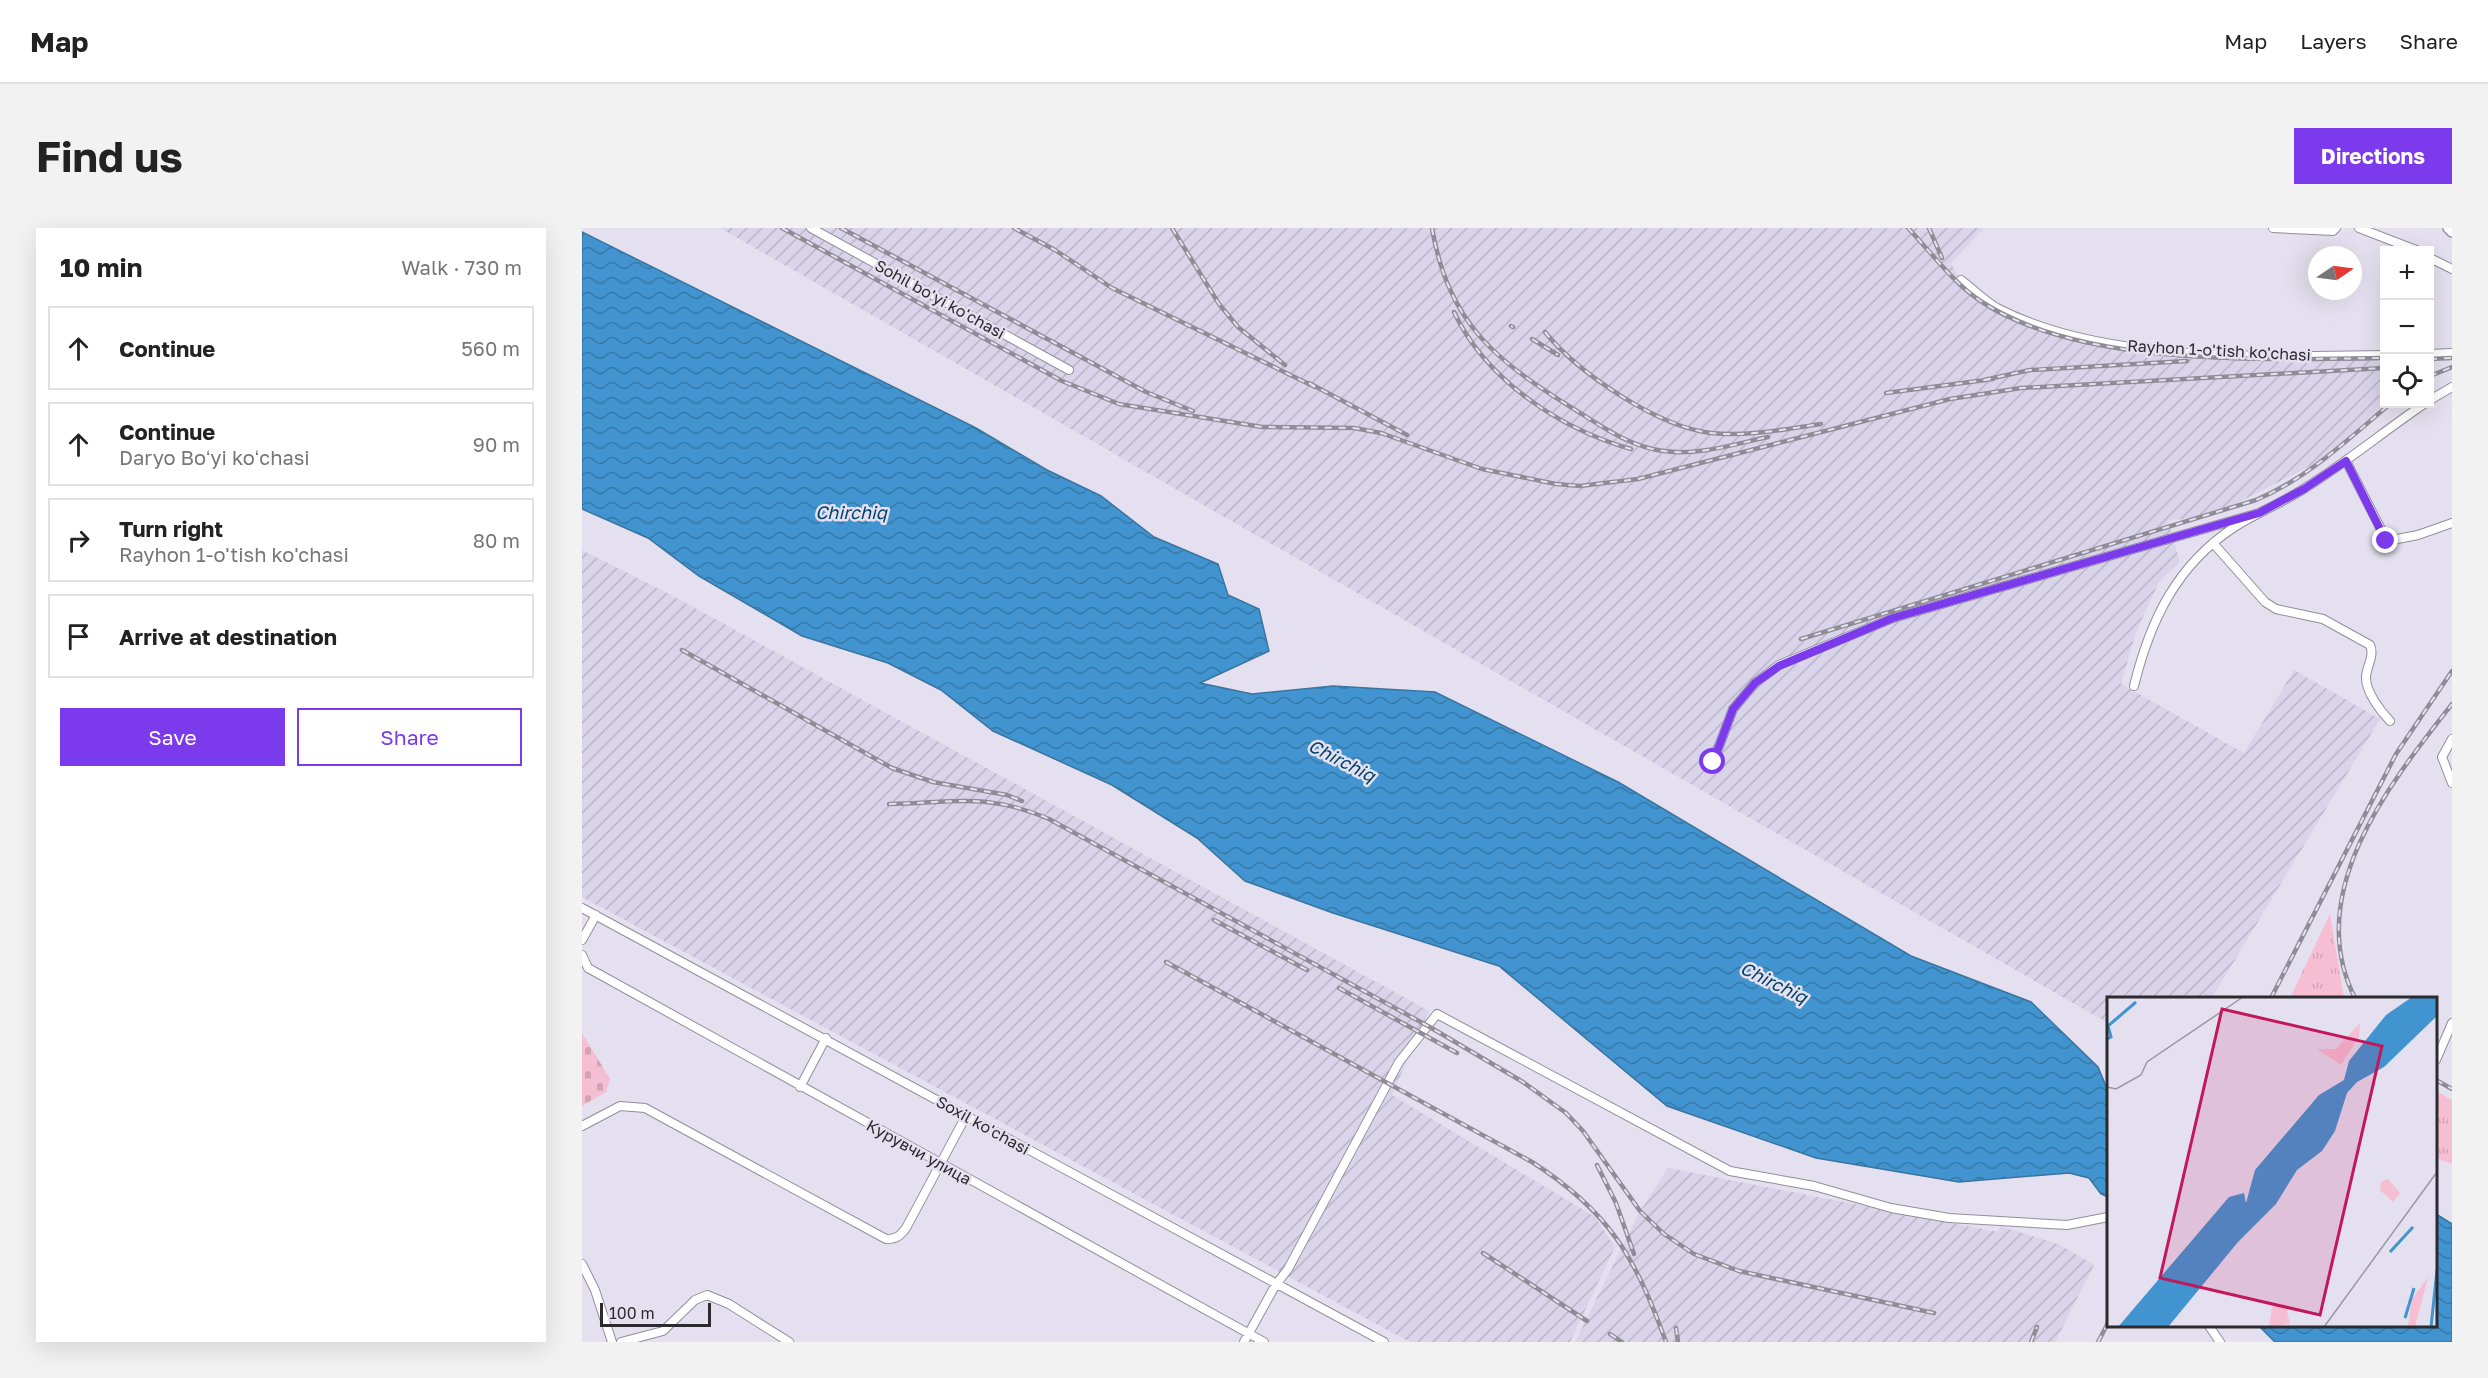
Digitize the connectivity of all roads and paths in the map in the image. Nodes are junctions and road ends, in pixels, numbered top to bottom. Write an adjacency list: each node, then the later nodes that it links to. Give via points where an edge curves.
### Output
1 (811, 228): 14 (street, Sohil bo'yi ko'chasi)
2 (2273, 228): 3 (street)
3 (2336, 228)
4 (2359, 228): 7 (street)
5 (2448, 228): 6 (street)
6 (2452, 232)
7 (2406, 246)
8 (2434, 260): 9 (street)
9 (2452, 269)
10 (1961, 280): 13 (street, Rayhon 1-o'tish ko'chasi, via 1996,307 2055,332 2136,349 2279,356)
11 (2452, 353): 12 (street)
12 (2434, 354)
13 (2380, 355)
14 (1069, 370)
15 (2452, 387): 16 (street)
16 (2434, 398)
17 (2419, 408): 18 (street)
18 (2346, 461): 19 (street); 20 (street, via 2386,541)
19 (2259, 513): 21 (street); 25 (street, via 1893,618 1779,666 1755,683 1733,709)
20 (2452, 523)
21 (2213, 543): 22 (street, via 2184,572 2162,605 2145,644); 23 (street, via 2265,602 2277,609 2323,619 2370,645 2367,685)
22 (2134, 686)
23 (2390, 721)
24 (2452, 739): 26 (street, via 2442,757)
25 (1713, 762)
26 (2452, 783)
27 (582, 908): 28 (street, Soxil ko'chasi)
28 (596, 915): 29 (street); 32 (street, Soxil ko'chasi)
29 (582, 940)
30 (582, 955): 34 (street, Курувчи улица, via 588,968)
31 (2452, 1023): 33 (street)
32 (826, 1038): 34 (street); 35 (street, Soxil ko'chasi)
33 (2437, 1058)
34 (800, 1087): 37 (street, Курувчи улица)
35 (966, 1116): 37 (street); 40 (street, Soxil ko'chasi)
36 (582, 1126): 37 (street, via 620,1106 645,1108 886,1239 899,1237 906,1228)
37 (940, 1163): 42 (street, Курувчи улица)
38 (2107, 1217): 40 (street, via 2067,1225 1948,1218 1891,1208 1814,1186 1730,1171 1437,1014 1400,1062 1288,1269)
39 (582, 1264): 43 (street)
40 (1275, 1286): 42 (street); 48 (street, Soxil ko'chasi)
41 (2210, 1327): 49 (street)
42 (1249, 1334): 46 (street); 47 (street, Курувчи улица)
43 (612, 1342)
44 (621, 1342): 45 (street, via 663,1331 695,1300 707,1295 729,1304)
45 (789, 1342)
46 (1244, 1342)
47 (1264, 1342)
48 (1384, 1342)
49 (2220, 1342)

